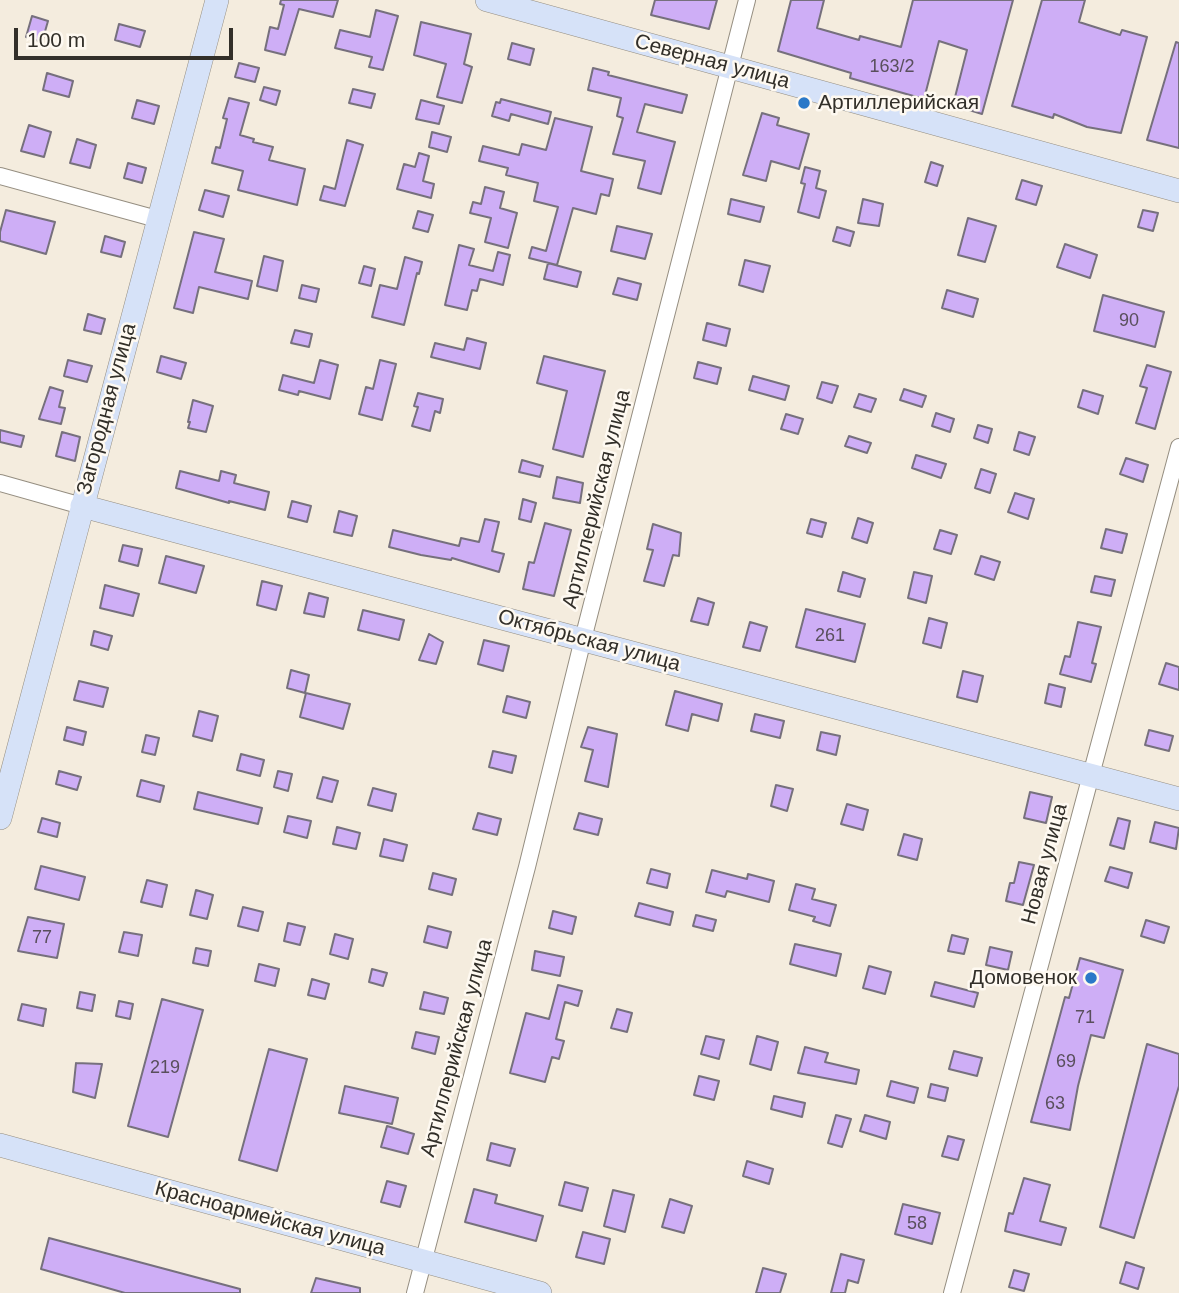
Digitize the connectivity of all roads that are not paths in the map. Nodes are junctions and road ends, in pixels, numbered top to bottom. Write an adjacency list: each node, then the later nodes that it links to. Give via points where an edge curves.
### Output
1 (216, 0): 7 (main road, Загородная улица)
2 (487, 0): 4 (main road, Северная улица)
3 (747, 0): 4 (street, Артиллерийская улица)
4 (730, 67): 6 (main road, Северная улица); 11 (street, Артиллерийская улица)
5 (0, 176): 7 (street)
6 (1179, 191)
7 (157, 219): 10 (main road, Загородная улица)
8 (1179, 447): 12 (street, Новая улица)
9 (0, 483): 10 (street, Октябрьская улица)
10 (82, 506): 11 (main road, Октябрьская улица); 14 (main road, Загородная улица)
11 (583, 639): 12 (main road, Октябрьская улица); 16 (street, Артиллерийская улица)
12 (1091, 776): 13 (main road, Октябрьская улица); 19 (street, Новая улица)
13 (1179, 799)
14 (0, 818)
15 (0, 1145): 16 (main road, Красноармейская улица)
16 (422, 1261): 17 (street, Артиллерийская улица); 18 (main road, Красноармейская улица)
17 (415, 1293)
18 (540, 1293)
19 (952, 1293)

